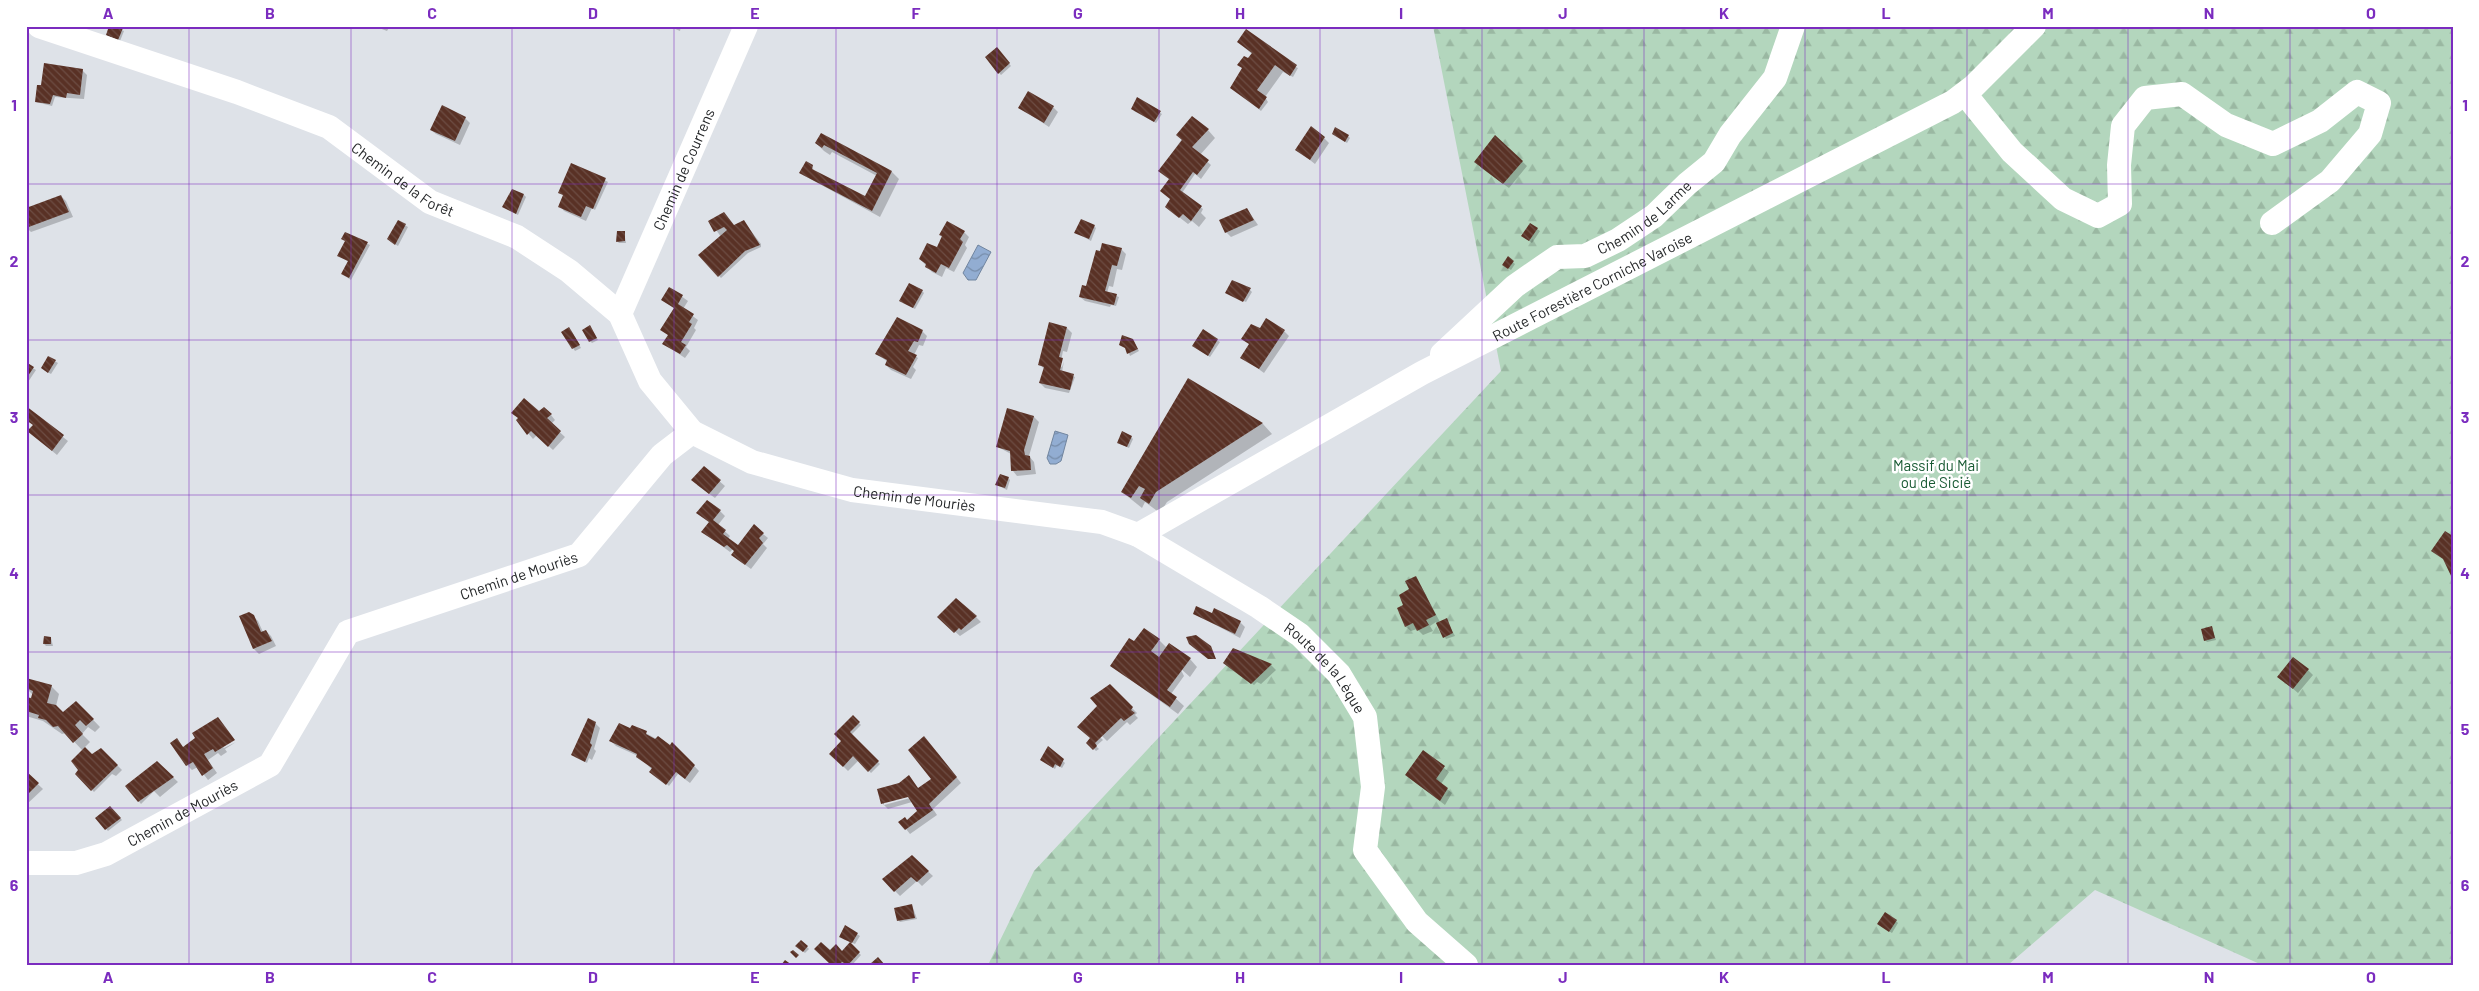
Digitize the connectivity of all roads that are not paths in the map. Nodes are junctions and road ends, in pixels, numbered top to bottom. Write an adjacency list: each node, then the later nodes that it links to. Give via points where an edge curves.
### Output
1 (39, 26): 7 (street, Chemin de la Forêt, via 237,92 329,127 430,202 517,237 569,271)
2 (746, 26): 7 (street, Chemin de Courrens)
3 (1792, 26): 8 (street, Chemin de Larme, via 1775,78 1730,135 1714,162 1654,216 1618,240 1585,256 1557,256 1515,286)
4 (2034, 26): 5 (street, Route Forestière Corniche Varoise)
5 (1965, 94): 6 (street, via 2012,152 2063,199 2098,216 2120,204 2123,126 2145,98 2182,94 2226,125 2274,144 2320,121 2357,92 2379,103 2370,134 2330,180); 8 (street, Route Forestière Corniche Varoise)
6 (2272, 223)
7 (620, 314): 9 (street, Chemin de la Forêt, via 650,381)
8 (1422, 373): 10 (street, Route Forestière Corniche Varoise)
9 (692, 432): 10 (street, Chemin de Mouriès, via 752,462 852,490 1077,518 1102,522); 11 (street, Chemin de Mouriès, via 662,455 580,555 348,632 270,764 106,854 76,863)
10 (1138, 535): 12 (street, Route de la Lèque, via 1300,635 1339,674 1365,717 1373,787 1365,850 1417,922)
11 (26, 863)
12 (1466, 965)

